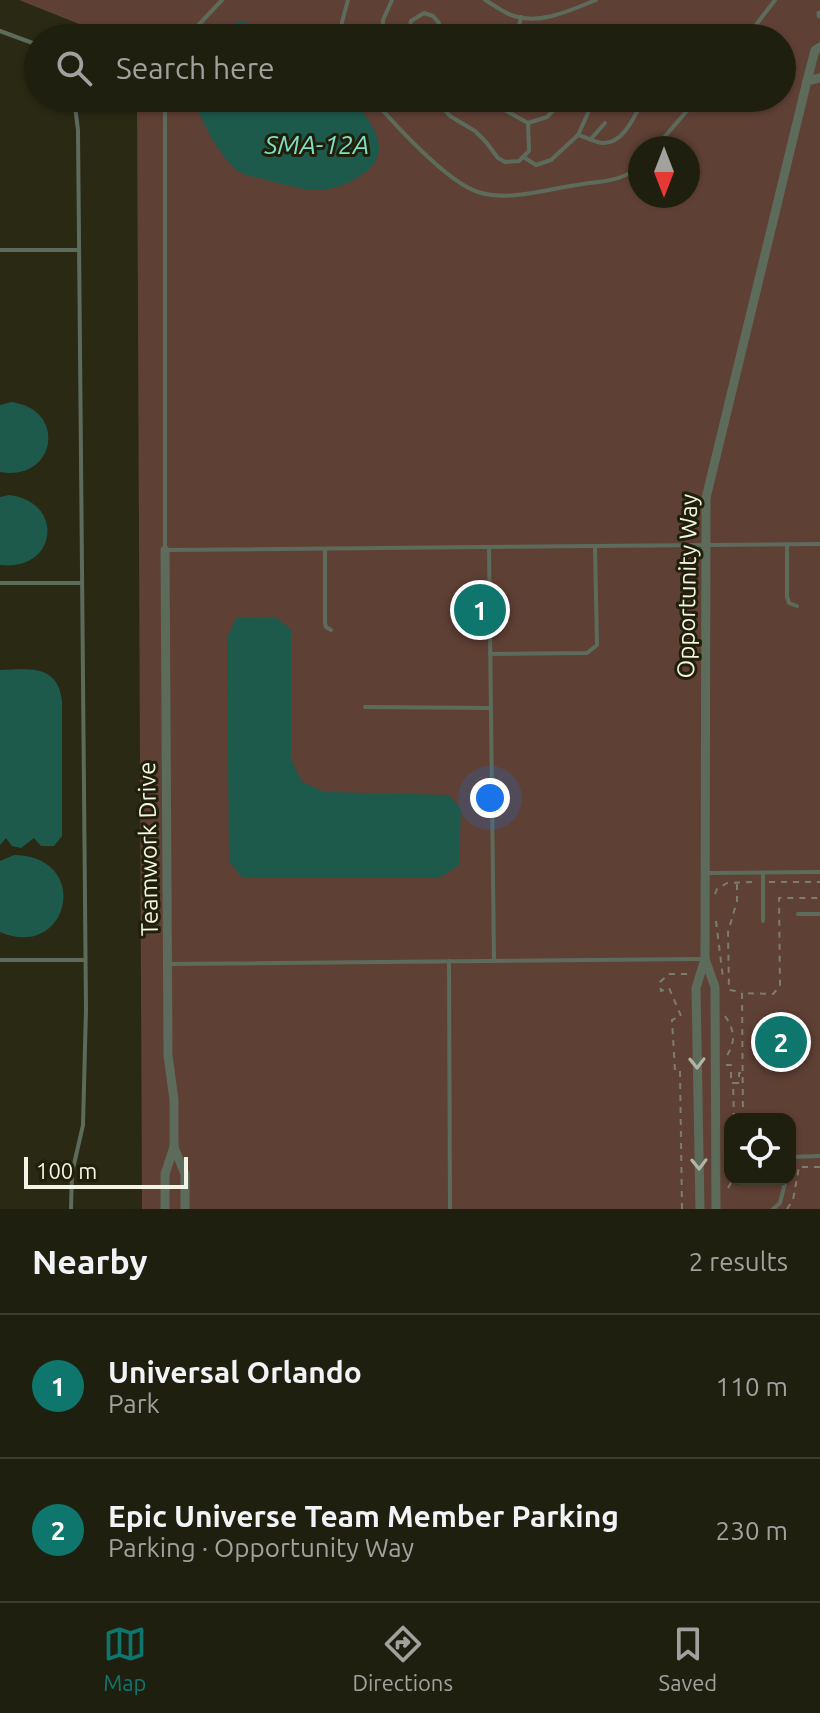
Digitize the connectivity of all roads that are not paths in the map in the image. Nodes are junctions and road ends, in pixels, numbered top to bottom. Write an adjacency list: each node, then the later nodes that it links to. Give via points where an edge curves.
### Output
1 (222, 0): 8 (lane)
2 (348, 0): 9 (lane)
3 (392, 0): 10 (lane)
4 (485, 0): 7 (lane)
5 (596, 0): 7 (lane, via 570,11)
6 (775, 0): 14 (lane)
7 (521, 17): 13 (lane)
8 (199, 24)
9 (342, 24)
10 (383, 24)
11 (410, 24): 12 (lane, via 424,13)
12 (437, 24)
13 (519, 24)
14 (757, 24)
15 (0, 31): 16 (lane)
16 (24, 40)
17 (820, 47): 19 (street, Opportunity Way)
18 (820, 78): 19 (street)
19 (807, 81): 39 (street, Opportunity Way, via 706,498)
20 (76, 112): 37 (lane)
21 (165, 112): 44 (lane)
22 (386, 112): 35 (lane, via 451,177 479,193 504,195)
23 (447, 112): 34 (lane, via 475,131 498,158 512,163)
24 (508, 112): 29 (lane)
25 (552, 112): 29 (lane)
26 (637, 112): 33 (lane, via 617,139)
27 (686, 112): 32 (lane)
28 (588, 113): 31 (lane)
29 (528, 123): 34 (lane, via 531,145)
30 (605, 123): 33 (lane)
31 (578, 135): 33 (lane); 34 (lane, via 544,164)
32 (665, 136)
33 (591, 139)
34 (525, 158)
35 (628, 176)
36 (0, 250): 37 (lane)
37 (79, 250): 46 (lane)
38 (820, 544): 40 (lane)
39 (704, 545): 40 (lane); 41 (lane); 53 (street, Opportunity Way)
40 (787, 545): 47 (lane, via 787,597)
41 (595, 546): 42 (lane); 49 (lane, via 597,645 587,653)
42 (489, 547): 43 (lane); 49 (lane)
43 (325, 549): 44 (lane); 48 (lane, via 325,623)
44 (165, 550): 63 (street, Teamwork Drive)
45 (0, 583): 46 (lane)
46 (82, 583): 60 (lane)
47 (797, 606)
48 (331, 630)
49 (490, 654): 51 (lane)
50 (365, 707): 51 (lane)
51 (490, 708): 62 (lane)
52 (820, 872): 54 (lane)
53 (705, 873): 54 (lane); 58 (street, Opportunity Way)
54 (763, 873): 57 (lane)
55 (798, 914): 56 (lane)
56 (820, 914)
57 (763, 921)
58 (705, 959): 62 (lane); 64 (street, Opportunity Way, via 696,988); 65 (street, Opportunity Way, via 715,987)
59 (0, 960): 60 (lane)
60 (85, 960): 70 (lane, via 83,1125 72,1173)
61 (449, 961): 62 (lane); 63 (lane); 73 (lane)
62 (494, 961)
63 (170, 964): 66 (street, Teamwork Drive)
64 (697, 1037): 65 (lane); 74 (street, Opportunity Way, one-way to 74)
65 (715, 1037): 75 (street, Opportunity Way)
66 (174, 1147): 71 (street, Teamwork Drive, via 165,1174); 72 (street, Teamwork Drive, via 185,1174)
67 (820, 1156): 68 (lane)
68 (796, 1157)
69 (786, 1185): 76 (lane)
70 (71, 1209)
71 (165, 1209)
72 (185, 1209)
73 (450, 1209)
74 (700, 1209)
75 (716, 1209)
76 (773, 1209)

